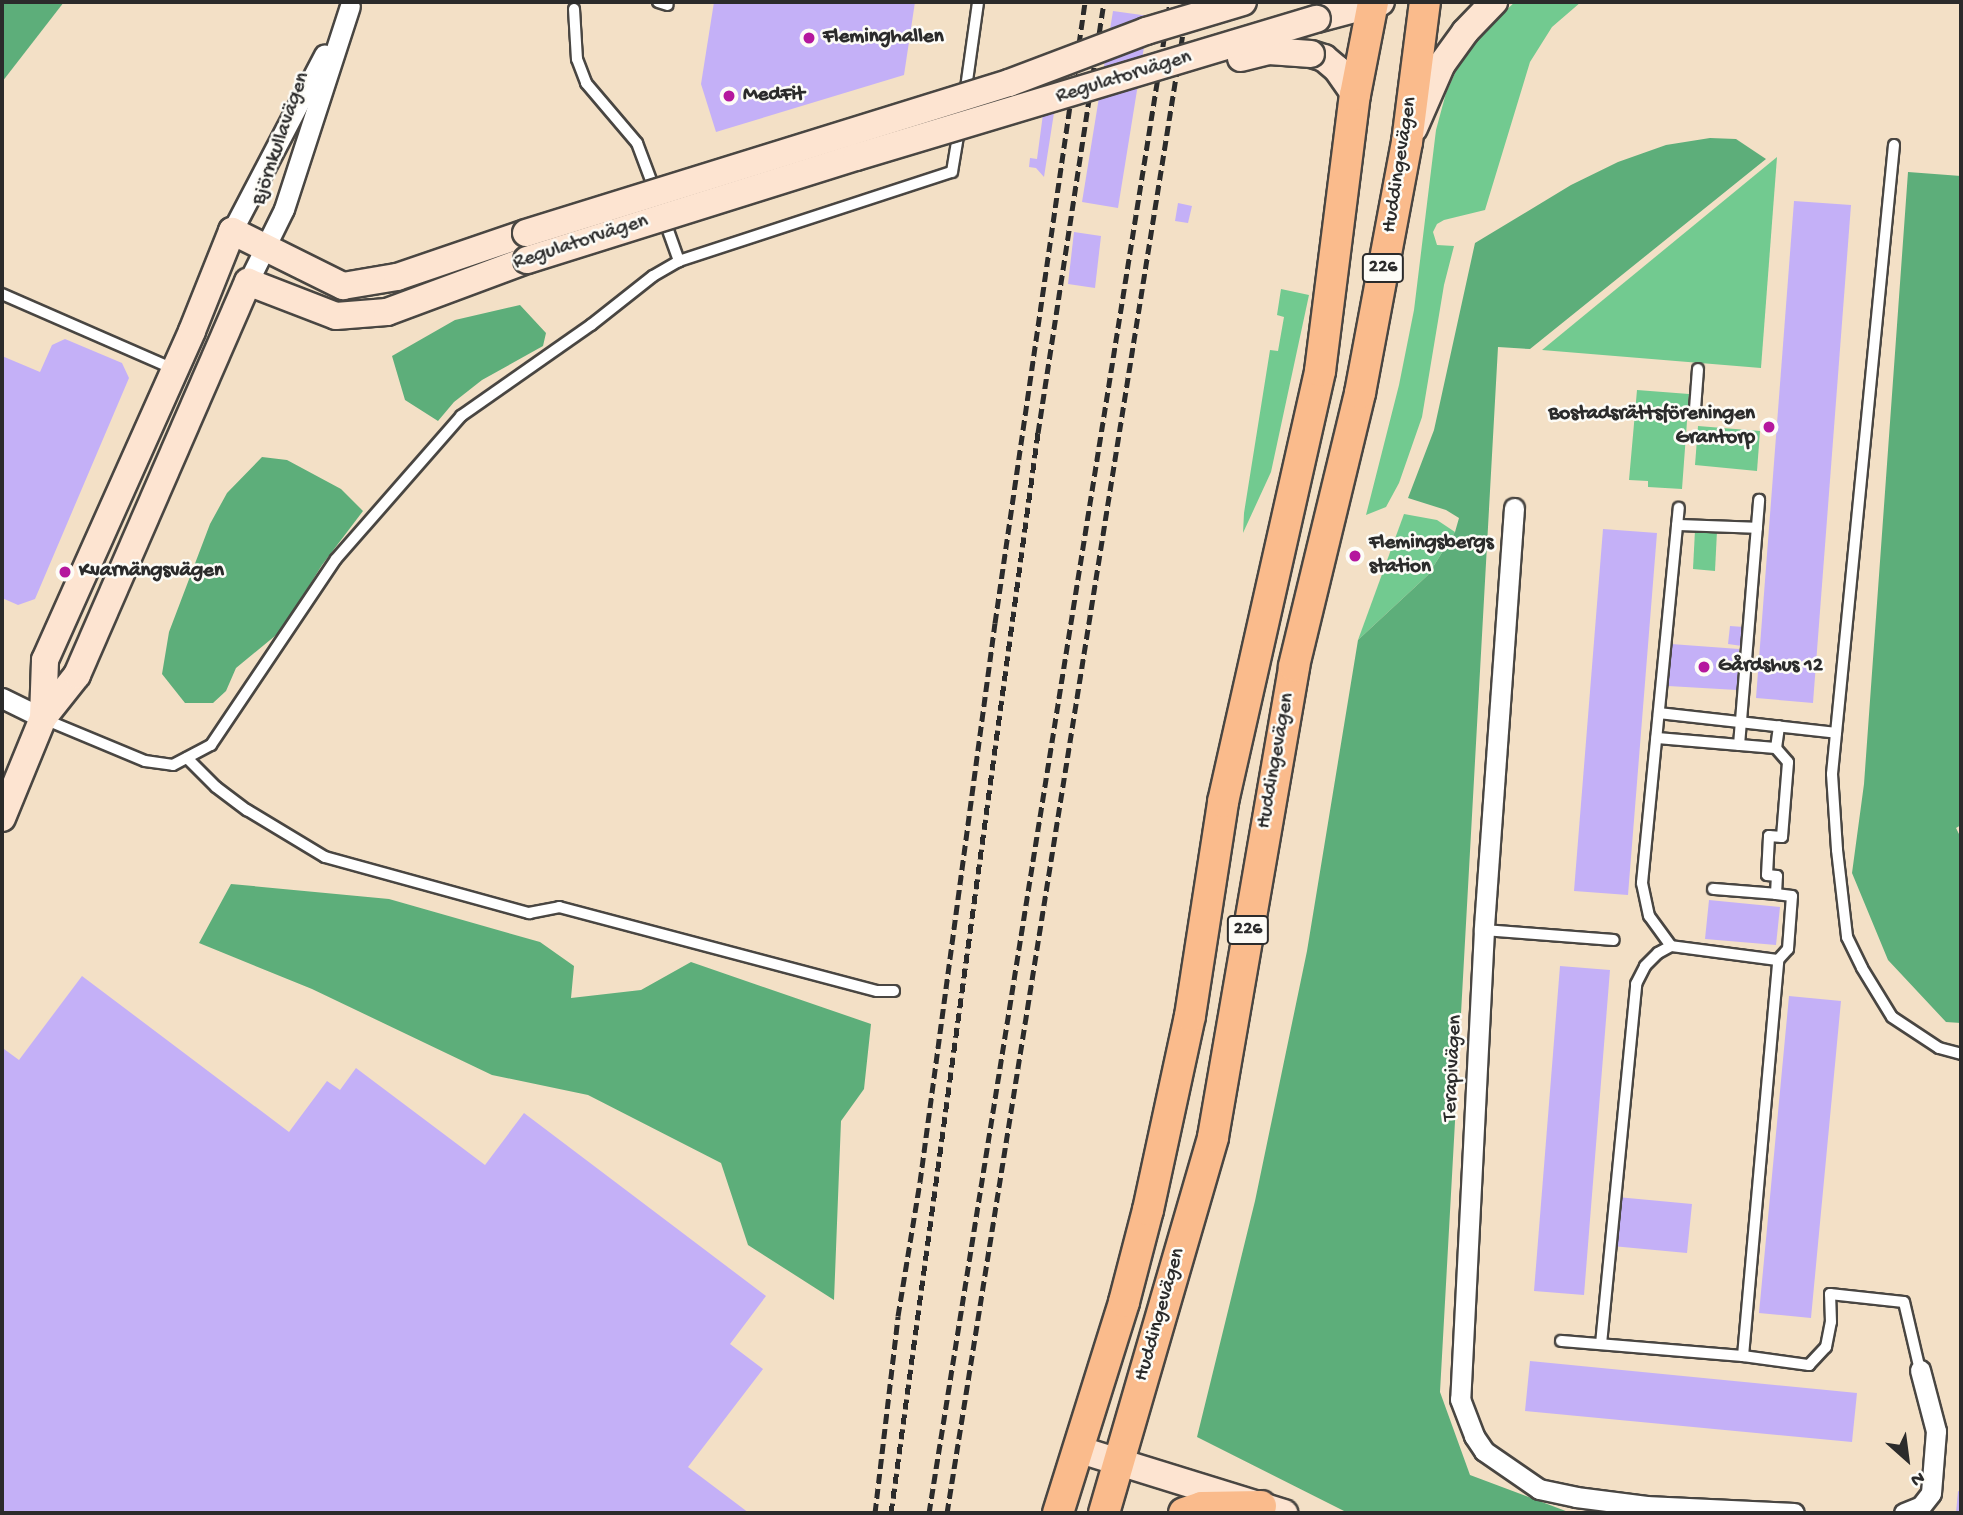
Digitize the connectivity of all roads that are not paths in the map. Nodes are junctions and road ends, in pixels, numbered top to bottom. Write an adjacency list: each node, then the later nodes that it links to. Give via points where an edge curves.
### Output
1 (978, 2): 9 (lane)
2 (1425, 2): 12 (main road, Huddingevägen / 226)
3 (1494, 2): 12 (street, via 1442,64)
4 (1236, 3): 15 (street, Regulatorvägen, bridge, via 1146,31 1009,83 397,277 343,286)
5 (1376, 3): 8 (main road, Huddingevägen / 226); 11 (street, Regulatorvägen, bridge)
6 (351, 4): 14 (street, Björnkullavägen); 15 (street, Björnkullavägen, via 284,209)
7 (575, 9): 16 (lane, via 577,59 586,83 638,143)
8 (1355, 95): 11 (street, bridge, via 1324,58 1269,51); 51 (main road, Huddingevägen / 226, via 1320,371 1223,802 1190,1016 1124,1302)
9 (964, 104)
10 (961, 118): 16 (lane, via 952,172)
11 (991, 119): 18 (street, Regulatorvägen, bridge, via 527,260 387,312 336,316)
12 (1407, 142): 52 (main road, Huddingevägen / 226, via 1360,393 1294,667 1213,1137)
13 (1894, 145): 33 (lane)
14 (232, 231): 15 (street, Regulatorvägen); 17 (street)
15 (265, 249): 18 (street, Björnkullavägen)
16 (679, 261): 37 (lane, via 461,416 336,559 211,745)
17 (216, 268): 18 (street, Regulatorvägen); 20 (street)
18 (248, 282): 30 (street, via 77,675)
19 (2, 294): 20 (lane)
20 (175, 369): 30 (street, via 45,660)
21 (1698, 369): 22 (lane)
22 (1695, 409)
23 (1759, 500): 27 (lane)
24 (1514, 508): 41 (street, Terapivägen)
25 (1679, 508): 26 (lane)
26 (1677, 525): 27 (lane); 29 (lane)
27 (1757, 528): 31 (lane)
28 (2, 698): 30 (street)
29 (1659, 713): 31 (lane); 34 (lane)
30 (43, 718): 37 (lane, via 145,761 173,765); 38 (street)
31 (1742, 721): 32 (lane); 35 (lane)
32 (1779, 726): 33 (lane); 36 (lane)
33 (1836, 733): 46 (lane, via 1832,774 1847,937 1892,1017 1939,1048)
34 (1656, 738): 35 (lane); 43 (lane, via 1642,883 1649,916)
35 (1739, 745): 36 (lane)
36 (1776, 748): 40 (lane, via 1788,762 1782,837 1769,836 1767,875 1777,876)
37 (187, 758): 45 (lane, via 247,810 325,857 529,913 559,907 877,991)
38 (2, 818)
39 (1713, 889): 40 (lane)
40 (1776, 894): 44 (lane, via 1792,896 1788,950)
41 (1484, 930): 42 (lane); 53 (street, Terapivägen, via 1460,1399 1484,1451 1539,1489)
42 (1614, 940)
43 (1671, 946): 44 (lane); 48 (lane, via 1645,967 1636,984)
44 (1778, 960): 49 (lane)
45 (894, 991)
46 (1961, 1054)
47 (1561, 1341): 48 (lane)
48 (1601, 1344): 49 (lane)
49 (1742, 1356): 50 (lane, via 1809,1365 1826,1348 1830,1294 1904,1302)
50 (1920, 1370): 59 (street, via 1936,1431 1931,1493 1921,1506)
51 (1077, 1449): 52 (street); 55 (main road, Huddingevägen / 226)
52 (1119, 1462): 54 (street); 56 (main road, Huddingevägen / 226)
53 (1646, 1509): 58 (street, Terapivägen)
54 (1272, 1510): 57 (main road, via 1202,1507)
55 (1059, 1513)
56 (1104, 1513)
57 (1184, 1513)
58 (1794, 1513)
59 (1905, 1513)

